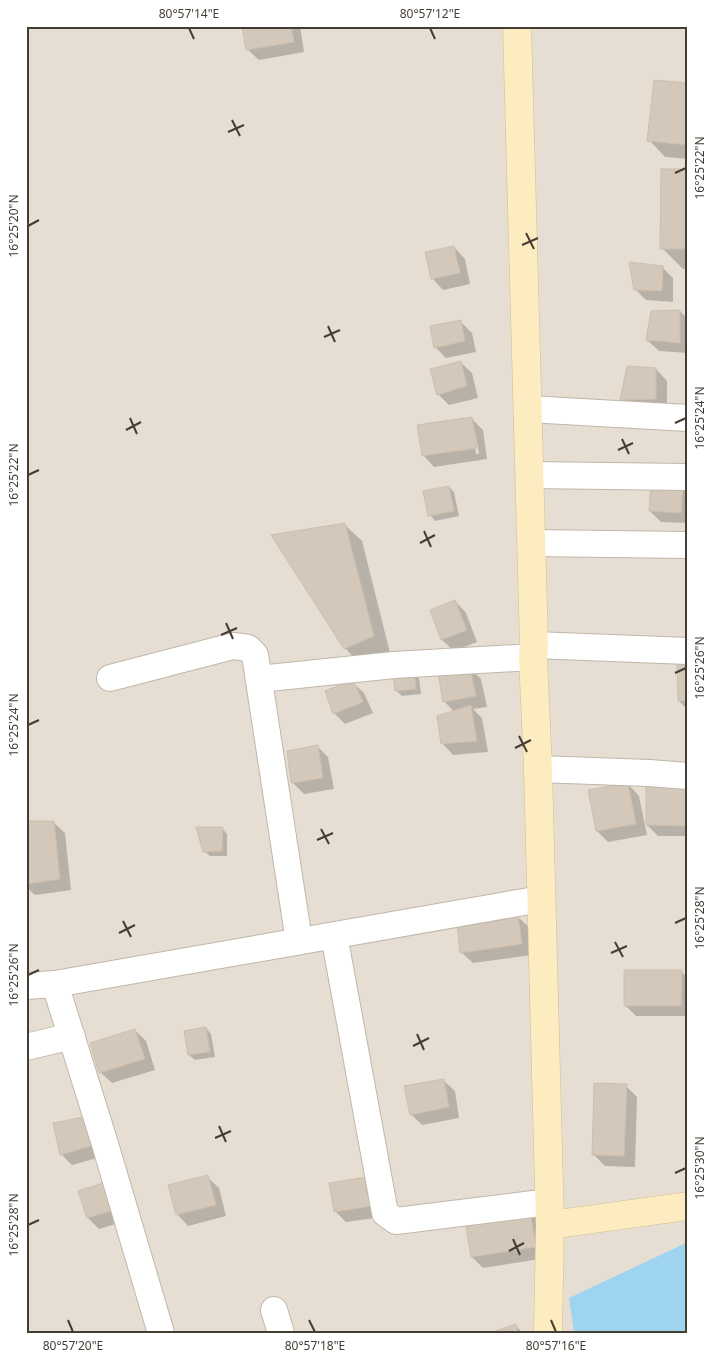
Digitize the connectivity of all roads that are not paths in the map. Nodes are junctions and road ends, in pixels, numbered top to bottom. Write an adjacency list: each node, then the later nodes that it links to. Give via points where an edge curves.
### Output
1 (517, 26): 2 (main road)
2 (528, 409): 3 (street); 4 (main road)
3 (688, 418)
4 (529, 474): 5 (street); 6 (main road)
5 (688, 477)
6 (532, 543): 7 (street); 8 (main road)
7 (688, 545)
8 (534, 651): 9 (street); 11 (street); 12 (main road)
9 (688, 651)
10 (110, 678): 11 (street, via 233,646 248,648 255,655)
11 (259, 679): 16 (street)
12 (538, 769): 13 (street); 14 (main road)
13 (688, 776)
14 (541, 899): 15 (street); 22 (main road)
15 (334, 935): 16 (street); 22 (street, via 385,1213 396,1221)
16 (299, 941): 17 (street)
17 (56, 984): 18 (street); 19 (street)
18 (26, 986)
19 (72, 1036): 20 (street); 23 (street)
20 (26, 1048)
21 (688, 1206): 22 (main road)
22 (549, 1214): 24 (main road)
23 (161, 1333)
24 (548, 1333)

